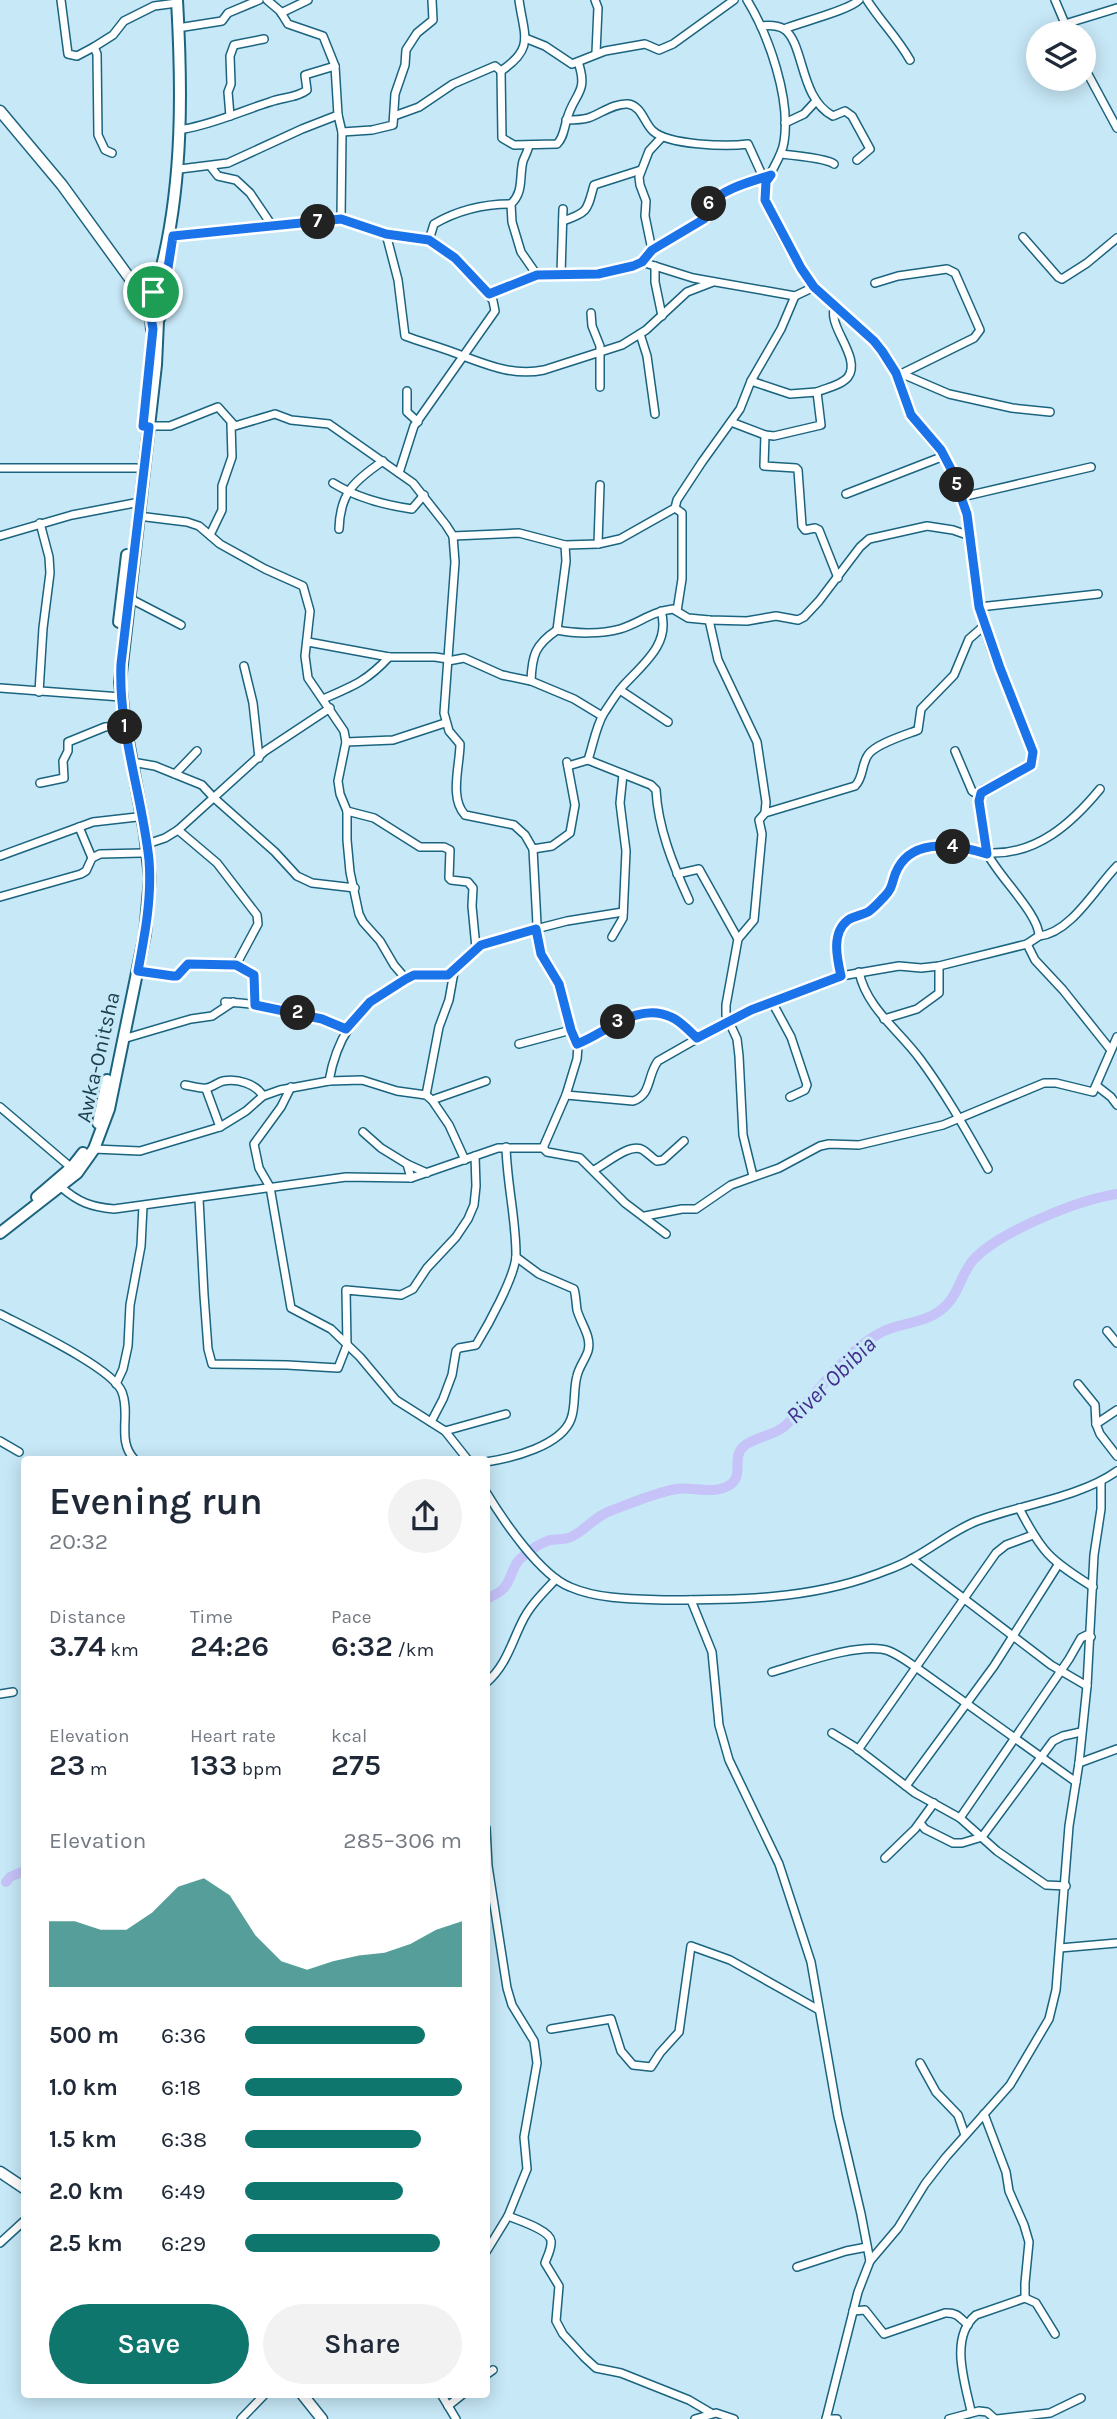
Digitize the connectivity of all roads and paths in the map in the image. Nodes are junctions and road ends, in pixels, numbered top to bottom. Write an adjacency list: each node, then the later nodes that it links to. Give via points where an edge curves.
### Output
1 (61, 0): 23 (street, via 68,54 77,56)
2 (259, 0): 19 (street, via 228,13 222,21)
3 (267, 0): 15 (street)
4 (308, 0): 15 (street)
5 (432, 0): 36 (street, via 433,20 406,50)
6 (519, 0): 22 (street)
7 (595, 0): 24 (street)
8 (734, 0): 24 (street, via 664,49 645,44)
9 (747, 0): 18 (street)
10 (859, 0): 20 (street)
11 (867, 0): 25 (street)
12 (1055, 0): 16 (street)
13 (179, 1): 19 (main road); 23 (street, via 154,6 124,21); 72 (main road, via 181,108 169,224)
14 (1117, 8): 17 (street)
15 (281, 13): 27 (street, via 288,24 323,36)
16 (1064, 21)
17 (1075, 21)
18 (761, 26): 20 (street); 38 (street, via 774,62)
19 (184, 27): 40 (main road)
20 (784, 30): 30 (street, via 792,39)
21 (264, 38): 35 (street, via 234,46)
22 (525, 38): 26 (street, via 570,63); 28 (street, via 519,58)
23 (94, 47): 44 (street, via 97,135)
24 (596, 52): 26 (street)
25 (910, 60)
26 (578, 62): 37 (street, via 580,94)
27 (335, 66): 34 (street); 35 (street, via 305,75 307,90 302,94)
28 (501, 71): 36 (street, via 495,66 487,68); 43 (street, via 502,138 514,145)
29 (1096, 89): 33 (street)
30 (816, 101): 38 (street, via 804,114); 46 (street, via 831,116 845,111 852,116 870,149)
31 (1117, 106): 33 (street)
32 (0, 111): 72 (main road, via 62,185 136,287)
33 (1108, 111): 39 (street)
34 (338, 115): 41 (street); 48 (street)
35 (230, 116): 40 (street)
36 (394, 116): 41 (street, via 391,126)
37 (566, 120): 42 (street, via 631,104); 43 (street, via 560,143)
38 (785, 123): 45 (street)
39 (1117, 128)
40 (184, 129): 49 (main road)
41 (342, 132): 54 (street)
42 (662, 136): 50 (street); 51 (street, via 716,146 748,144)
43 (529, 145): 52 (street, via 522,184)
44 (112, 153)
45 (781, 154): 47 (street); 51 (street)
46 (857, 160)
47 (834, 164)
48 (211, 167): 49 (street); 56 (street, via 218,176 236,180 250,193)
49 (180, 169): 58 (main road)
50 (641, 170): 55 (street, via 594,185 583,213); 62 (street)
51 (767, 176): 62 (street, via 714,199 704,219); 69 (street, via 767,206)
52 (512, 204): 61 (street, via 459,212 434,224); 66 (street, via 521,252)
53 (563, 209): 55 (street)
54 (341, 219): 56 (street); 57 (street)
55 (563, 221): 65 (street)
56 (273, 227): 58 (street)
57 (386, 234): 61 (street); 78 (street, via 405,336)
58 (173, 236): 72 (main road)
59 (1023, 237): 60 (street, via 1062,279)
60 (1117, 238)
61 (429, 240): 70 (street, via 455,258)
62 (652, 250): 63 (street)
63 (642, 262): 64 (street); 65 (street, via 598,274)
64 (655, 266): 67 (street); 75 (street)
65 (561, 274): 66 (street)
66 (537, 275): 70 (street)
67 (713, 282): 71 (street); 75 (street, via 687,292)
68 (875, 283): 79 (street, via 947,269 955,274 980,330 974,338)
69 (814, 287): 71 (street); 73 (street)
70 (489, 294): 78 (street, via 495,311)
71 (794, 296): 80 (street)
72 (154, 297): 89 (main road, Awka-Onitsha); 89 (main road, Awka-Onitsha, via 157,309 164,306 158,321)
73 (834, 306): 79 (street, via 874,341); 83 (street, via 851,371 845,380)
74 (591, 313): 77 (street)
75 (662, 316): 76 (street)
76 (640, 334): 77 (street); 85 (street)
77 (600, 352): 78 (street, via 531,372 497,369); 81 (street)
78 (463, 355): 86 (street)
79 (899, 373): 84 (street, via 949,394); 91 (street, via 911,415)
80 (751, 381): 83 (street, via 790,394); 87 (street)
81 (600, 387)
82 (407, 391): 86 (street, via 407,412)
83 (817, 392): 90 (street, via 820,426)
84 (1050, 412)
85 (655, 414)
86 (418, 422): 96 (street)
87 (731, 422): 90 (street); 104 (street)
88 (232, 424): 89 (street, via 218,407 170,426); 92 (street, via 275,414 329,424); 108 (street, via 232,457 222,486 222,510)
89 (146, 426): 95 (main road, Awka-Onitsha); 103 (main road, Awka-Onitsha)
90 (765, 435): 114 (street, via 764,466 798,470 802,526 819,530)
91 (944, 456): 100 (street); 102 (street)
92 (383, 461): 96 (street); 99 (street)
93 (1091, 467): 102 (street)
94 (0, 468): 95 (street)
95 (136, 468): 103 (main road, Awka-Onitsha)
96 (399, 472): 101 (street)
97 (332, 483): 99 (street)
98 (600, 485): 112 (street)
99 (347, 492): 101 (street, via 412,509); 107 (street)
100 (846, 494)
101 (424, 495): 110 (street)
102 (962, 497): 111 (street)
103 (136, 503): 105 (main road, Awka-Onitsha); 106 (street); 132 (main road, Awka-Onitsha, via 117,639)
104 (676, 508): 112 (street, via 621,539); 119 (street, via 682,513)
105 (138, 516): 108 (street, via 187,522); 116 (main road, Awka-Onitsha)
106 (40, 523): 109 (street); 131 (street, via 50,573)
107 (339, 529)
108 (210, 535): 124 (street, via 303,586 310,611)
109 (0, 536)
110 (453, 536): 113 (street, via 519,533); 126 (street)
111 (970, 536): 114 (street, via 927,526 873,538 860,547); 117 (street)
112 (598, 544): 113 (street)
113 (565, 545): 123 (street)
114 (838, 578): 120 (street, via 798,620 776,616)
115 (1098, 594): 117 (street)
116 (129, 598): 121 (street); 132 (main road, Awka-Onitsha)
117 (979, 607): 122 (street)
118 (660, 611): 119 (street); 123 (street, via 614,630); 130 (street, via 664,622 658,646)
119 (677, 611): 120 (street, via 688,618)
120 (709, 620): 152 (street, via 718,660 757,742)
121 (181, 625)
122 (985, 625): 149 (street, via 1033,755 1031,765 984,789); 152 (street, via 968,639 954,675 921,709 918,730 872,750 855,786)
123 (557, 631): 128 (street, via 538,646)
124 (309, 642): 125 (street); 133 (street, via 306,669)
125 (389, 657): 126 (street); 133 (street, via 374,674)
126 (448, 660): 128 (street, via 464,658 502,676); 137 (street)
127 (244, 666): 142 (street)
128 (531, 681): 135 (street)
129 (0, 688): 131 (street)
130 (620, 690): 135 (street); 136 (street)
131 (39, 692): 132 (street)
132 (118, 697): 138 (main road, Awka-Onitsha); 144 (main road, Awka-Onitsha)
133 (323, 699): 134 (street)
134 (330, 708): 139 (street); 142 (street)
135 (602, 716): 143 (street)
136 (668, 722)
137 (445, 723): 139 (street, via 393,740); 157 (street, via 460,744 457,796 462,811 514,825)
138 (119, 726): 147 (street, via 68,742 64,778); 153 (main road, Awka-Onitsha)
139 (346, 742): 151 (street, via 338,781)
140 (197, 751): 145 (street)
141 (955, 751): 149 (street, via 972,791)
142 (259, 758): 150 (street)
143 (588, 760): 146 (street); 157 (street, via 568,764 575,805 570,833 552,846)
144 (132, 762): 145 (street); 156 (main road, Awka-Onitsha)
145 (175, 774): 150 (street, via 202,785)
146 (623, 774): 162 (street, via 656,790); 166 (street)
147 (40, 783)
148 (1100, 789): 158 (street, via 1055,834 1026,847)
149 (980, 796): 158 (street)
150 (213, 797): 155 (street); 163 (street, via 297,876 312,883)
151 (347, 811): 163 (street); 172 (street, via 374,818 420,847 450,850 449,878 468,882 473,888)
152 (765, 813): 170 (street, via 759,820 762,834 754,920)
153 (136, 817): 154 (street, via 102,819); 156 (main road, Awka-Onitsha)
154 (79, 827): 159 (street); 160 (street)
155 (178, 830): 156 (street); 173 (street, via 217,863 257,915 258,924)
156 (144, 849): 160 (street); 175 (main road, Awka-Onitsha, via 149,899); 214 (main road, Awka-Onitsha, via 140,927 101,1111)
157 (533, 849): 167 (street)
158 (987, 854): 168 (street, via 1035,921); 178 (street, via 932,846 914,852 898,868 892,889 869,911 846,921 836,944)
159 (0, 856)
160 (92, 858): 164 (street, via 80,874)
161 (1117, 866): 168 (street, via 1084,906 1052,933)
162 (677, 874): 165 (street); 170 (street, via 699,869)
163 (355, 888): 179 (street, via 363,922)
164 (0, 897)
165 (689, 900)
166 (623, 912): 167 (street); 169 (street)
167 (536, 929): 172 (street); 185 (street, via 541,954 563,995)
168 (1039, 936): 171 (street)
169 (612, 937)
170 (738, 939): 183 (street, via 726,998)
171 (1027, 944): 174 (street); 191 (street, via 1035,960)
172 (476, 948): 176 (street)
173 (236, 965): 175 (street, via 188,964 177,976); 181 (street, via 254,975)
174 (939, 966): 177 (street); 182 (street, via 939,993 917,1010)
175 (138, 971): 188 (main road, Awka-Onitsha)
176 (454, 972): 179 (street, via 444,977 414,975); 201 (street, via 439,1027)
177 (859, 972): 178 (street); 182 (street)
178 (841, 976): 180 (street)
179 (406, 979): 184 (street, via 370,1002)
180 (772, 1002): 183 (street); 200 (street, via 791,1037 807,1084 805,1090)
181 (255, 1005): 184 (street, via 322,1019); 188 (street, via 229,1002 212,1016)
182 (884, 1019): 204 (street, via 918,1056)
183 (730, 1020): 187 (street); 218 (street, via 739,1056 743,1135)
184 (346, 1029): 193 (street)
185 (571, 1030): 189 (street); 190 (street)
186 (1117, 1037): 191 (street)
187 (697, 1038): 190 (street, via 670,1016 642,1013); 198 (street, via 658,1061 642,1098)
188 (123, 1039): 210 (main road, Awka-Onitsha, via 109,1109)
189 (519, 1044)
190 (577, 1044): 198 (street)
191 (1110, 1049): 195 (street)
192 (486, 1080): 201 (street)
193 (329, 1081): 196 (street); 201 (street, via 362,1080)
194 (185, 1086): 197 (street)
195 (1097, 1086): 202 (street); 204 (street, via 1090,1093 1044,1083)
196 (291, 1087): 199 (street); 221 (street, via 254,1144 259,1168)
197 (206, 1089): 199 (street, via 234,1080 258,1088); 205 (street)
198 (566, 1095): 209 (street)
199 (263, 1096): 205 (street)
200 (790, 1097)
201 (429, 1098): 212 (street)
202 (1117, 1105)
203 (0, 1107): 214 (street)
204 (960, 1119): 216 (street); 218 (street, via 859,1145 820,1146)
205 (220, 1127): 210 (street, via 140,1151)
206 (363, 1132): 213 (street)
207 (684, 1141): 215 (street, via 663,1160 629,1149)
208 (506, 1147): 209 (street); 211 (street); 228 (street)
209 (543, 1148): 215 (street, via 580,1158)
210 (94, 1149): 214 (main road, Awka-Onitsha)
211 (475, 1156): 212 (street); 232 (street, via 471,1212 413,1289 401,1295 346,1290)
212 (466, 1160): 217 (street)
213 (407, 1164): 217 (street); 219 (street)
214 (74, 1170): 220 (main road, Awka-Onitsha); 225 (main road, Awka-Onitsha)
215 (594, 1170): 224 (street, via 625,1203)
216 (988, 1170)
217 (427, 1173): 219 (street)
218 (753, 1176): 224 (street, via 696,1209)
219 (411, 1178): 221 (street, via 368,1175)
220 (61, 1187): 223 (street, via 95,1208); 226 (main road, Awka-Onitsha)
221 (270, 1187): 222 (street); 232 (street, via 291,1308 331,1329)
222 (199, 1199): 223 (street); 232 (street, via 212,1364 338,1368)
223 (144, 1206): 233 (street, via 128,1346)
224 (645, 1216): 227 (street)
225 (0, 1225)
226 (0, 1233)
227 (666, 1234)
228 (516, 1257): 237 (street, via 487,1328 476,1345 456,1351 452,1375); 245 (street, via 538,1274 574,1289 588,1351 577,1375 573,1413 565,1431 526,1452)
229 (0, 1314): 233 (street, via 100,1370)
230 (1107, 1331): 231 (street)
231 (1117, 1343)
232 (347, 1345): 237 (street, via 396,1400)
233 (116, 1384): 242 (street, via 122,1391 125,1442)
234 (1078, 1384): 238 (street, via 1094,1405)
235 (1117, 1410): 238 (street)
236 (506, 1414): 239 (street)
237 (431, 1422): 239 (street)
238 (1096, 1424): 244 (street)
239 (445, 1431): 243 (street)
240 (0, 1441): 241 (street)
241 (19, 1452)
242 (132, 1456)
243 (465, 1456)
244 (1117, 1456)
245 (490, 1461)
246 (1117, 1471): 247 (street)
247 (1101, 1481): 249 (street); 254 (street)
248 (490, 1498): 253 (street, via 534,1558)
249 (1019, 1508): 250 (street); 251 (street, via 959,1529)
250 (1033, 1535): 252 (street); 256 (street, via 1000,1548)
251 (912, 1559): 255 (street, via 817,1591); 256 (street)
252 (1058, 1565): 254 (street); 257 (street)
253 (556, 1579): 255 (street, via 592,1594); 262 (street, via 534,1603 498,1673)
254 (1093, 1587): 258 (street)
255 (691, 1600): 285 (street, via 712,1652 719,1726 737,1777 783,1874 811,1962)
256 (965, 1600): 257 (street); 259 (street)
257 (1014, 1636): 260 (street); 266 (street)
258 (1091, 1637): 260 (street, via 1081,1638); 263 (street)
259 (917, 1668): 261 (street, via 876,1648); 266 (street); 271 (street)
260 (1062, 1670): 263 (street); 269 (street)
261 (772, 1672)
262 (490, 1680)
263 (1087, 1686): 267 (street)
264 (13, 1692): 265 (street)
265 (0, 1694)
266 (965, 1703): 269 (street); 275 (street)
267 (1081, 1732): 272 (street, via 1057,1738); 273 (street)
268 (832, 1733): 271 (street)
269 (1015, 1737): 272 (street); 277 (street)
270 (1117, 1749): 273 (street)
271 (858, 1750): 275 (street)
272 (1041, 1756): 274 (street); 279 (street)
273 (1079, 1763): 274 (street)
274 (1076, 1782): 282 (street)
275 (906, 1786): 276 (street)
276 (934, 1803): 277 (street); 278 (street)
277 (960, 1818): 279 (street)
278 (920, 1823): 279 (street, via 953,1843); 280 (street)
279 (982, 1837): 282 (street, via 1046,1885)
280 (885, 1858)
281 (490, 1879): 292 (street, via 507,1988 537,2051 524,2137 527,2169)
282 (1066, 1886): 284 (street)
283 (1117, 1943): 284 (street)
284 (1060, 1948): 288 (street, via 1049,2019 1010,2085)
285 (819, 2010): 286 (street, via 730,1960 691,1946 679,2032 651,2067 633,2065 621,2050 611,2020); 296 (street)
286 (551, 2029)
287 (920, 2063): 289 (street, via 936,2092 958,2115)
288 (984, 2114): 289 (street); 299 (street, via 1029,2242)
289 (965, 2135): 297 (street)
290 (0, 2172): 291 (main road)
291 (21, 2186)
292 (508, 2216): 295 (street); 310 (street, via 551,2238 545,2263 558,2286 556,2321 584,2357 596,2368 621,2373)
293 (21, 2224): 294 (street)
294 (0, 2243)
295 (490, 2245)
296 (867, 2247): 297 (street); 298 (street)
297 (870, 2261): 300 (street)
298 (797, 2267)
299 (1025, 2298): 301 (street, via 976,2315); 302 (street, via 1036,2303)
300 (853, 2311): 301 (street, via 865,2310 884,2334 953,2312); 316 (street)
301 (968, 2325): 309 (street, via 961,2361)
302 (1055, 2334)
303 (261, 2398): 311 (street)
304 (305, 2398): 312 (main road)
305 (443, 2398): 308 (street)
306 (458, 2398): 308 (street)
307 (1081, 2398): 319 (street, via 1050,2413)
308 (448, 2406): 313 (street)
309 (971, 2412): 318 (street); 319 (street, via 987,2412)
310 (711, 2413): 314 (street); 315 (street)
311 (241, 2419)
312 (322, 2419)
313 (456, 2419)
314 (695, 2419)
315 (734, 2419)
316 (826, 2419): 317 (street)
317 (837, 2419)
318 (949, 2419)
319 (994, 2419)

